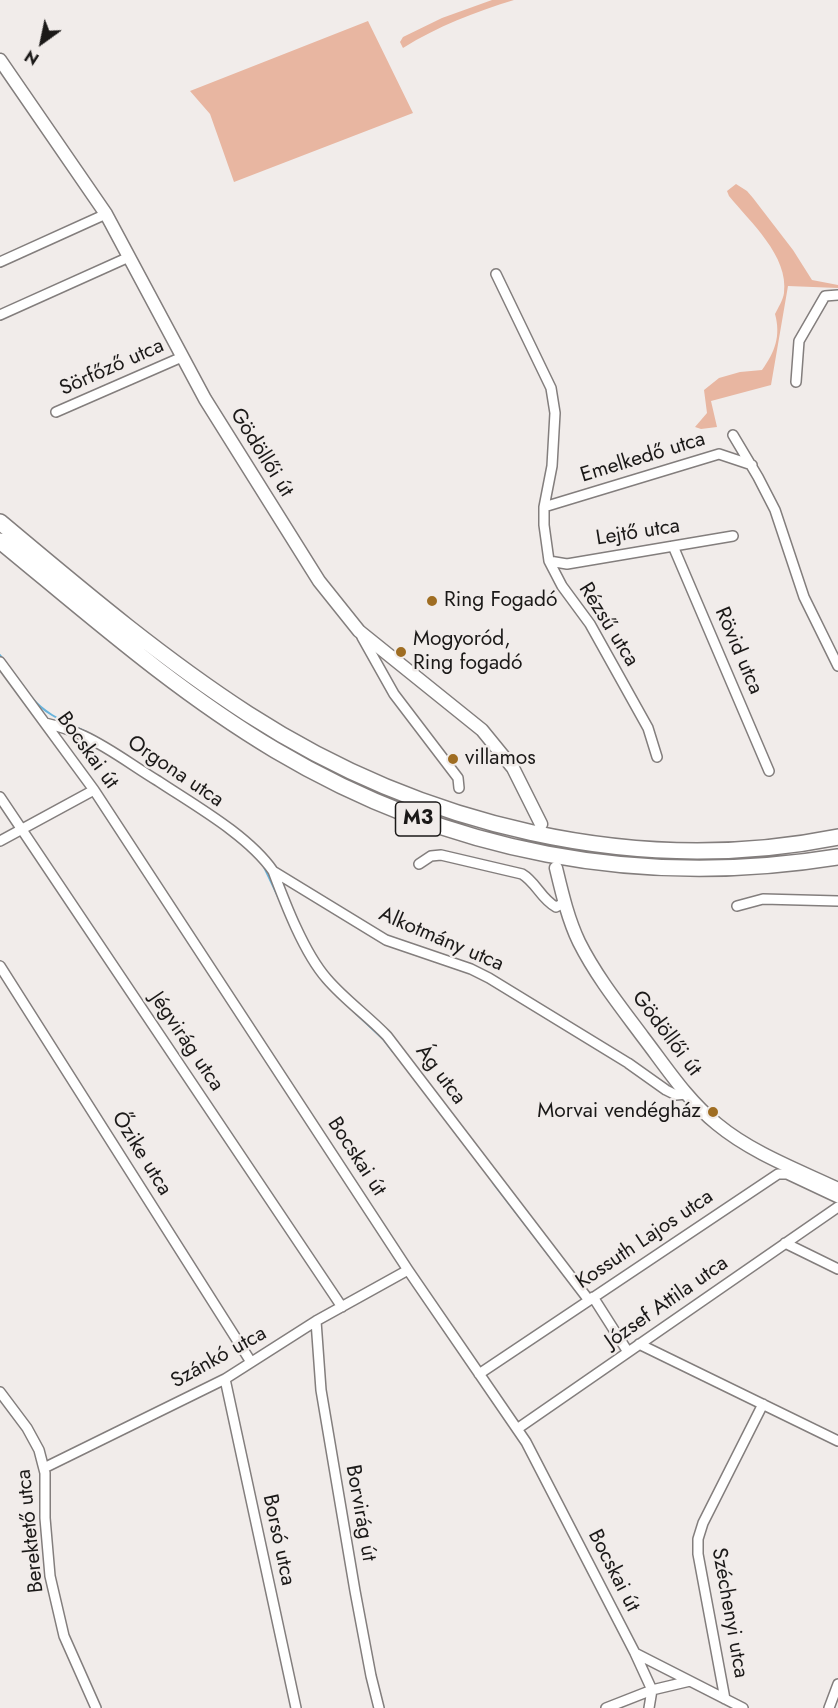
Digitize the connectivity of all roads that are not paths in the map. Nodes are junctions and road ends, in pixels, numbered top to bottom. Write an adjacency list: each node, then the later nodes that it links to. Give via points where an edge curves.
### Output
1 (0, 60): 2 (main road, Gödöllői út)
2 (106, 214): 3 (main road, Gödöllői út); 4 (street)
3 (129, 257): 7 (street); 8 (main road, Gödöllői út)
4 (0, 262)
5 (496, 274): 13 (street, Rézsű utca, via 554,399 552,466)
6 (838, 295): 9 (street, via 825,296 799,341)
7 (0, 315)
8 (182, 357): 10 (street, Sörfőző utca); 19 (main road, Gödöllői út, via 319,581)
9 (796, 382)
10 (56, 412)
11 (732, 435): 12 (street)
12 (752, 465): 13 (street, Emelkedő utca, via 718,454); 21 (street, via 775,510 804,597)
13 (544, 507): 18 (street, Rézsű utca)
14 (0, 522): 30 (highway, M3, via 137,635 248,714 362,776 423,802 550,837 622,847 714,850)
15 (734, 536): 17 (street, Lejtő utca)
16 (0, 541): 32 (highway, M3, via 125,645 239,728 312,771 416,819 509,847 614,865 743,868)
17 (673, 546): 18 (street, Lejtő utca, via 567,564); 24 (street, Rövid utca)
18 (549, 561): 23 (street, Rézsű utca, via 590,624 648,728)
19 (359, 631): 25 (street, via 394,694 458,778); 28 (main road, Gödöllői út, via 482,730 513,768)
20 (0, 662): 22 (street, Bocskai út)
21 (838, 666)
22 (45, 723): 26 (street, Bocskai út); 35 (street, Orgona utca, via 83,735 199,808 259,854)
23 (657, 757)
24 (770, 771)
25 (459, 788)
26 (94, 789): 29 (street); 46 (street, Bocskai út)
27 (0, 797): 29 (street, Jégvirág utca)
28 (541, 824)
29 (22, 829): 31 (street); 48 (street, Jégvirág utca)
30 (838, 837)
31 (0, 841)
32 (838, 857)
33 (419, 864): 37 (street, via 441,855 522,874 550,904 556,907)
34 (556, 868): 37 (main road, Gödöllői út)
35 (273, 871): 40 (street, Alkotmány utca, via 386,940 489,978 666,1090 676,1095); 47 (street, Ág utca, via 320,970 387,1036)
36 (838, 901): 38 (street, via 763,899)
37 (564, 903): 40 (main road, Gödöllői út, via 579,941 604,984)
38 (737, 906)
39 (0, 966): 52 (street, Őzike utca)
40 (687, 1094): 41 (main road, Gödöllői út, via 732,1135)
41 (838, 1189)
42 (838, 1198): 47 (street, Kossuth Lajos utca, via 787,1174 778,1174)
43 (838, 1207): 44 (street, József Attila utca)
44 (786, 1243): 45 (street); 50 (street, József Attila utca)
45 (838, 1269)
46 (408, 1270): 48 (street, Szánkó utca); 53 (street, Bocskai út)
47 (590, 1298): 51 (street, Ág utca); 53 (street, Kossuth Lajos utca)
48 (342, 1307): 49 (street, Szánkó utca)
49 (316, 1321): 52 (street, Szánkó utca); 67 (street, Borvirág út, via 321,1390)
50 (639, 1344): 51 (street, József Attila utca); 56 (street)
51 (628, 1352): 57 (street, József Attila utca)
52 (251, 1362): 54 (street, Szánkó utca)
53 (479, 1374): 57 (street, Bocskai út)
54 (225, 1379): 59 (street, Szánkó utca); 66 (street, Borsó utca)
55 (0, 1392): 59 (street, Berektető utca, via 27,1428)
56 (763, 1404): 58 (street); 64 (street, Széchenyi utca, via 698,1539)
57 (517, 1429): 60 (street, Bocskai út)
58 (838, 1441)
59 (44, 1468): 65 (street, Berektető utca, via 50,1576 64,1636)
60 (635, 1653): 61 (street); 63 (street, Bocskai út)
61 (690, 1681): 63 (street); 64 (street)
62 (838, 1684): 71 (street)
63 (652, 1690): 68 (street); 69 (street)
64 (725, 1699): 70 (street)
65 (96, 1708)
66 (296, 1708)
67 (379, 1708)
68 (606, 1708)
69 (649, 1708)
70 (743, 1708)
71 (829, 1708)

